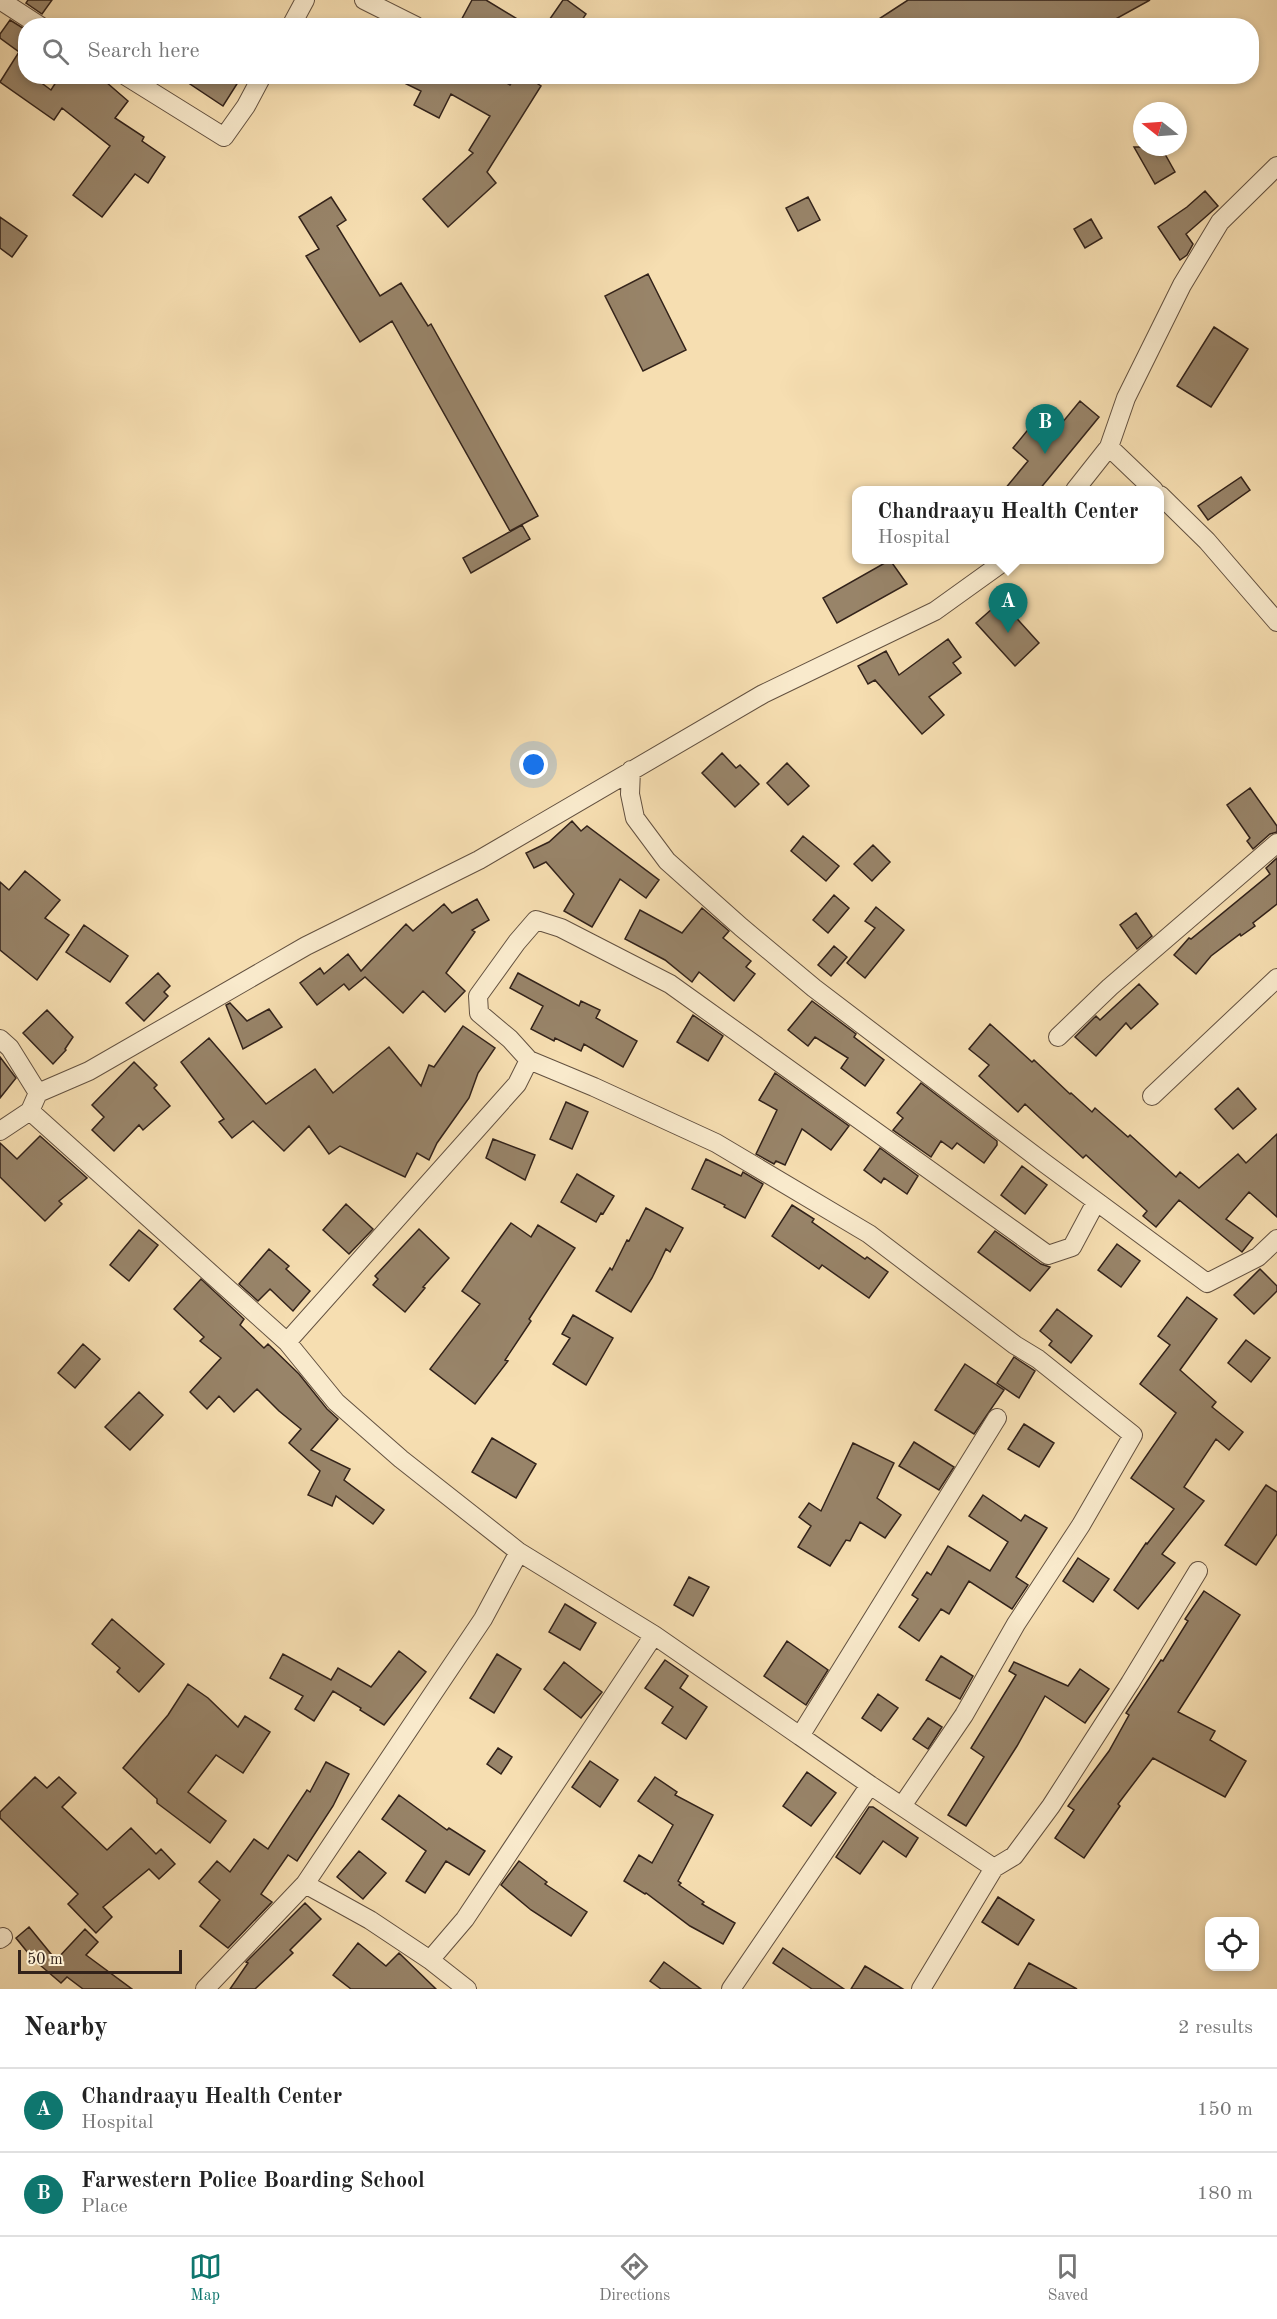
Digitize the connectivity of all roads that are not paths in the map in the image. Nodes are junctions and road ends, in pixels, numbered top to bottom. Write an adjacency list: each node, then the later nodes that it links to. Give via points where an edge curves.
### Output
1 (305, 0): 5 (street)
2 (364, 0): 6 (street)
3 (1, 1): 4 (street)
4 (28, 18)
5 (295, 18)
6 (400, 18)
7 (139, 84): 8 (street, via 224,137)
8 (258, 84)
9 (1277, 166): 10 (street, via 1220,222 1182,285 1126,398)
10 (1109, 447): 11 (street); 12 (street)
11 (1078, 486)
12 (1150, 486)
13 (1164, 499): 15 (street, via 1207,541)
14 (1000, 564): 16 (street, via 934,611 763,694)
15 (1277, 622)
16 (631, 770): 22 (street, via 479,860 306,946 89,1071); 26 (street, via 635,819 667,861 814,988)
17 (1277, 843): 19 (street)
18 (1277, 978): 23 (street)
19 (1058, 1037)
20 (0, 1039): 22 (street)
21 (529, 1060): 26 (street, via 479,1013 478,996 536,920 561,928 670,984 1048,1255 1072,1247); 28 (street, via 517,1084); 35 (street, via 716,1143 869,1234 1133,1435 964,1715)
22 (38, 1093): 24 (street)
23 (1152, 1096)
24 (30, 1111): 25 (street); 28 (street)
25 (0, 1131)
26 (1096, 1202): 27 (street, via 1207,1283 1258,1257)
27 (1277, 1239)
28 (287, 1342): 30 (street, via 336,1402)
29 (997, 1418): 33 (street)
30 (519, 1552): 32 (street); 37 (street, via 483,1619)
31 (1198, 1571): 36 (street, via 1051,1806 1014,1856)
32 (654, 1635): 33 (street); 38 (street, via 465,1919)
33 (800, 1736): 34 (street)
34 (870, 1785): 35 (street); 43 (street)
35 (902, 1806): 36 (street)
36 (994, 1868): 44 (street)
37 (305, 1884): 38 (street, via 370,1920); 40 (street)
38 (429, 1960): 39 (street)
39 (449, 1976): 41 (street); 42 (street)
40 (205, 1989)
41 (436, 1989)
42 (467, 1989)
43 (730, 1989)
44 (921, 1989)

